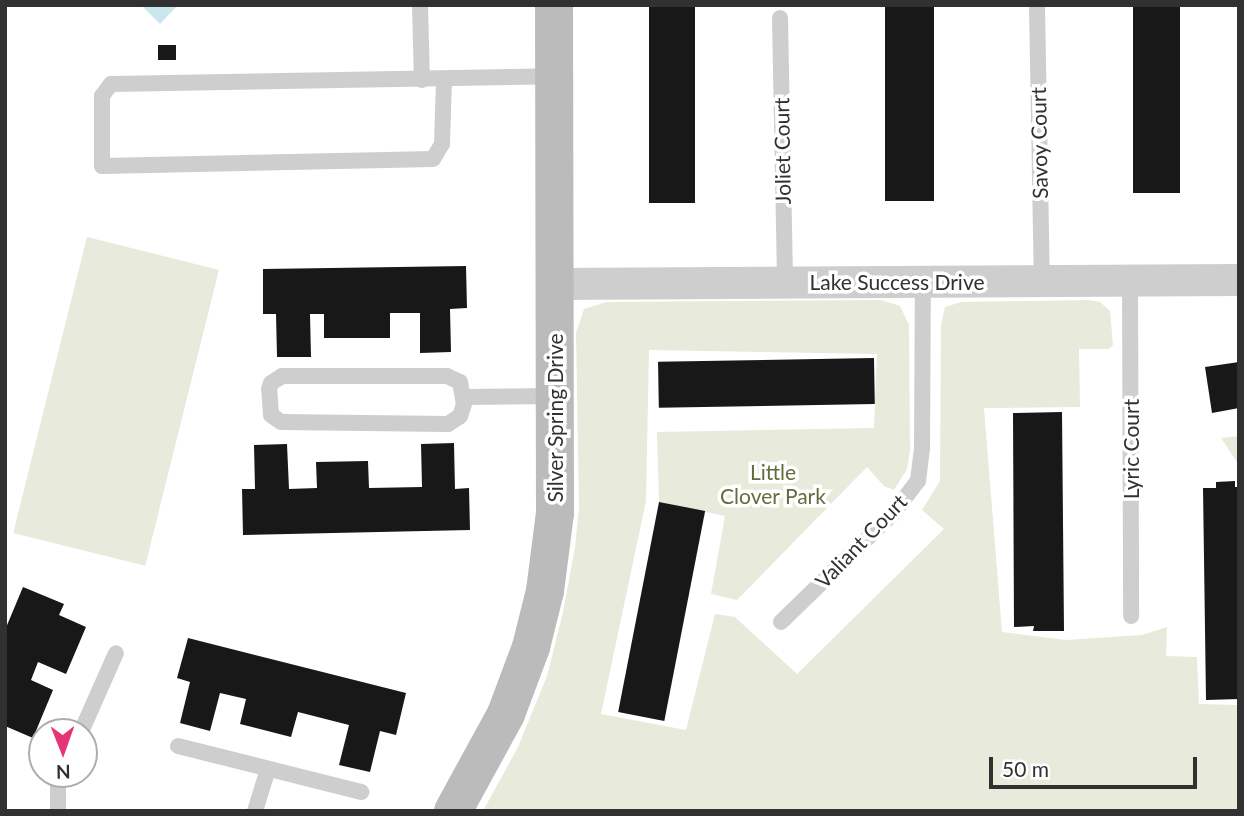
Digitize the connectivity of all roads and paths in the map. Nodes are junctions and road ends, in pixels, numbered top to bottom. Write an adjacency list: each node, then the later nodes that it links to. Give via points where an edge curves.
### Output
1 (421, 5): 6 (lane)
2 (554, 5): 5 (street, Silver Spring Drive)
3 (1037, 5): 10 (lane, Savoy Court)
4 (780, 18): 12 (lane, Joliet Court)
5 (554, 76): 7 (lane); 13 (street, Silver Spring Drive)
6 (422, 80): 7 (lane); 7 (lane, via 111,84 102,96 102,166 433,159 442,144)
7 (444, 80)
8 (1239, 279): 11 (street, Lake Success Drive)
9 (923, 282): 10 (street, Lake Success Drive); 12 (street, Lake Success Drive); 17 (lane, Valiant Court, via 918,481 895,511)
10 (1042, 282): 11 (street, Lake Success Drive)
11 (1130, 282): 16 (lane, Lyric Court)
12 (785, 283): 13 (street, Lake Success Drive)
13 (555, 284): 14 (street, Silver Spring Drive)
14 (556, 396): 15 (lane); 26 (street, Silver Spring Drive, via 555,513 545,591 531,647 506,714)
15 (464, 397): 15 (lane, via 460,382 447,376 282,376 271,383 270,409 275,419 288,423 448,424 460,416)
16 (1131, 616)
17 (781, 622)
18 (116, 653): 19 (lane)
19 (86, 718)
20 (178, 746): 21 (lane)
21 (268, 769): 23 (lane); 25 (lane)
22 (58, 788): 24 (lane)
23 (361, 792)
24 (58, 811)
25 (256, 811)
26 (453, 811)

